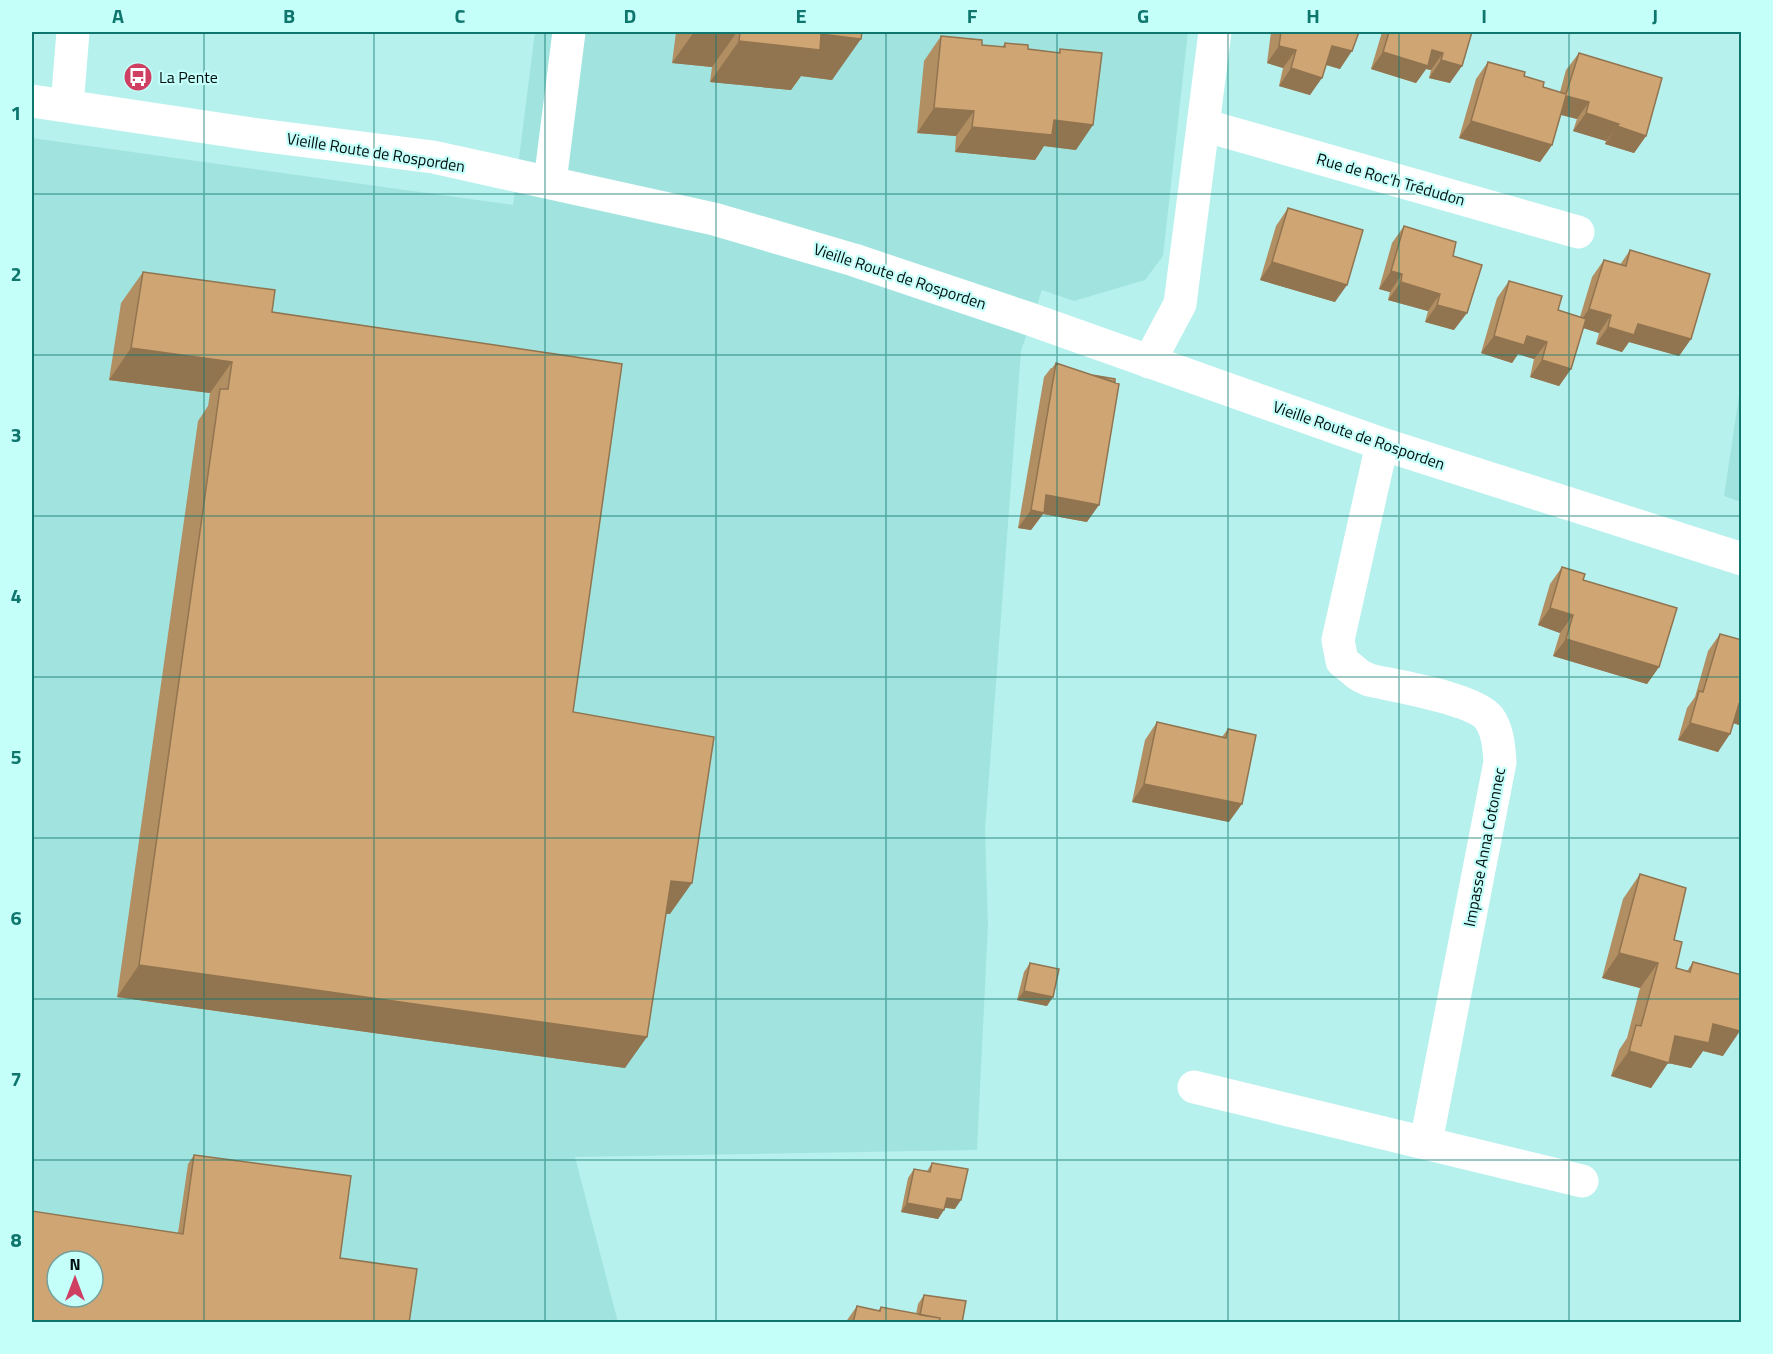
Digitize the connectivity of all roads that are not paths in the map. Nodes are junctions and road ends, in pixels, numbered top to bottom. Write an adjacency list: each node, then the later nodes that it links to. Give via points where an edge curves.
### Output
1 (73, 32): 5 (street)
2 (569, 32): 7 (street)
3 (1215, 32): 6 (street)
4 (32, 101): 5 (street, Vieille Route de Rosporden)
5 (67, 106): 7 (street, Vieille Route de Rosporden, via 433,157)
6 (1203, 125): 8 (street, Rue de Roc'h Trédudon); 9 (street, via 1180,304)
7 (550, 182): 9 (street, Vieille Route de Rosporden, via 714,219 854,260)
8 (1578, 232)
9 (1149, 362): 10 (street, Vieille Route de Rosporden)
10 (1382, 444): 11 (street, Vieille Route de Rosporden); 13 (street, Impasse Anna Cotonnec, via 1338,640 1342,661 1369,680 1464,702 1488,716 1498,737 1500,762)
11 (1742, 559)
12 (1194, 1087): 13 (street)
13 (1426, 1142): 14 (street)
14 (1582, 1181)

